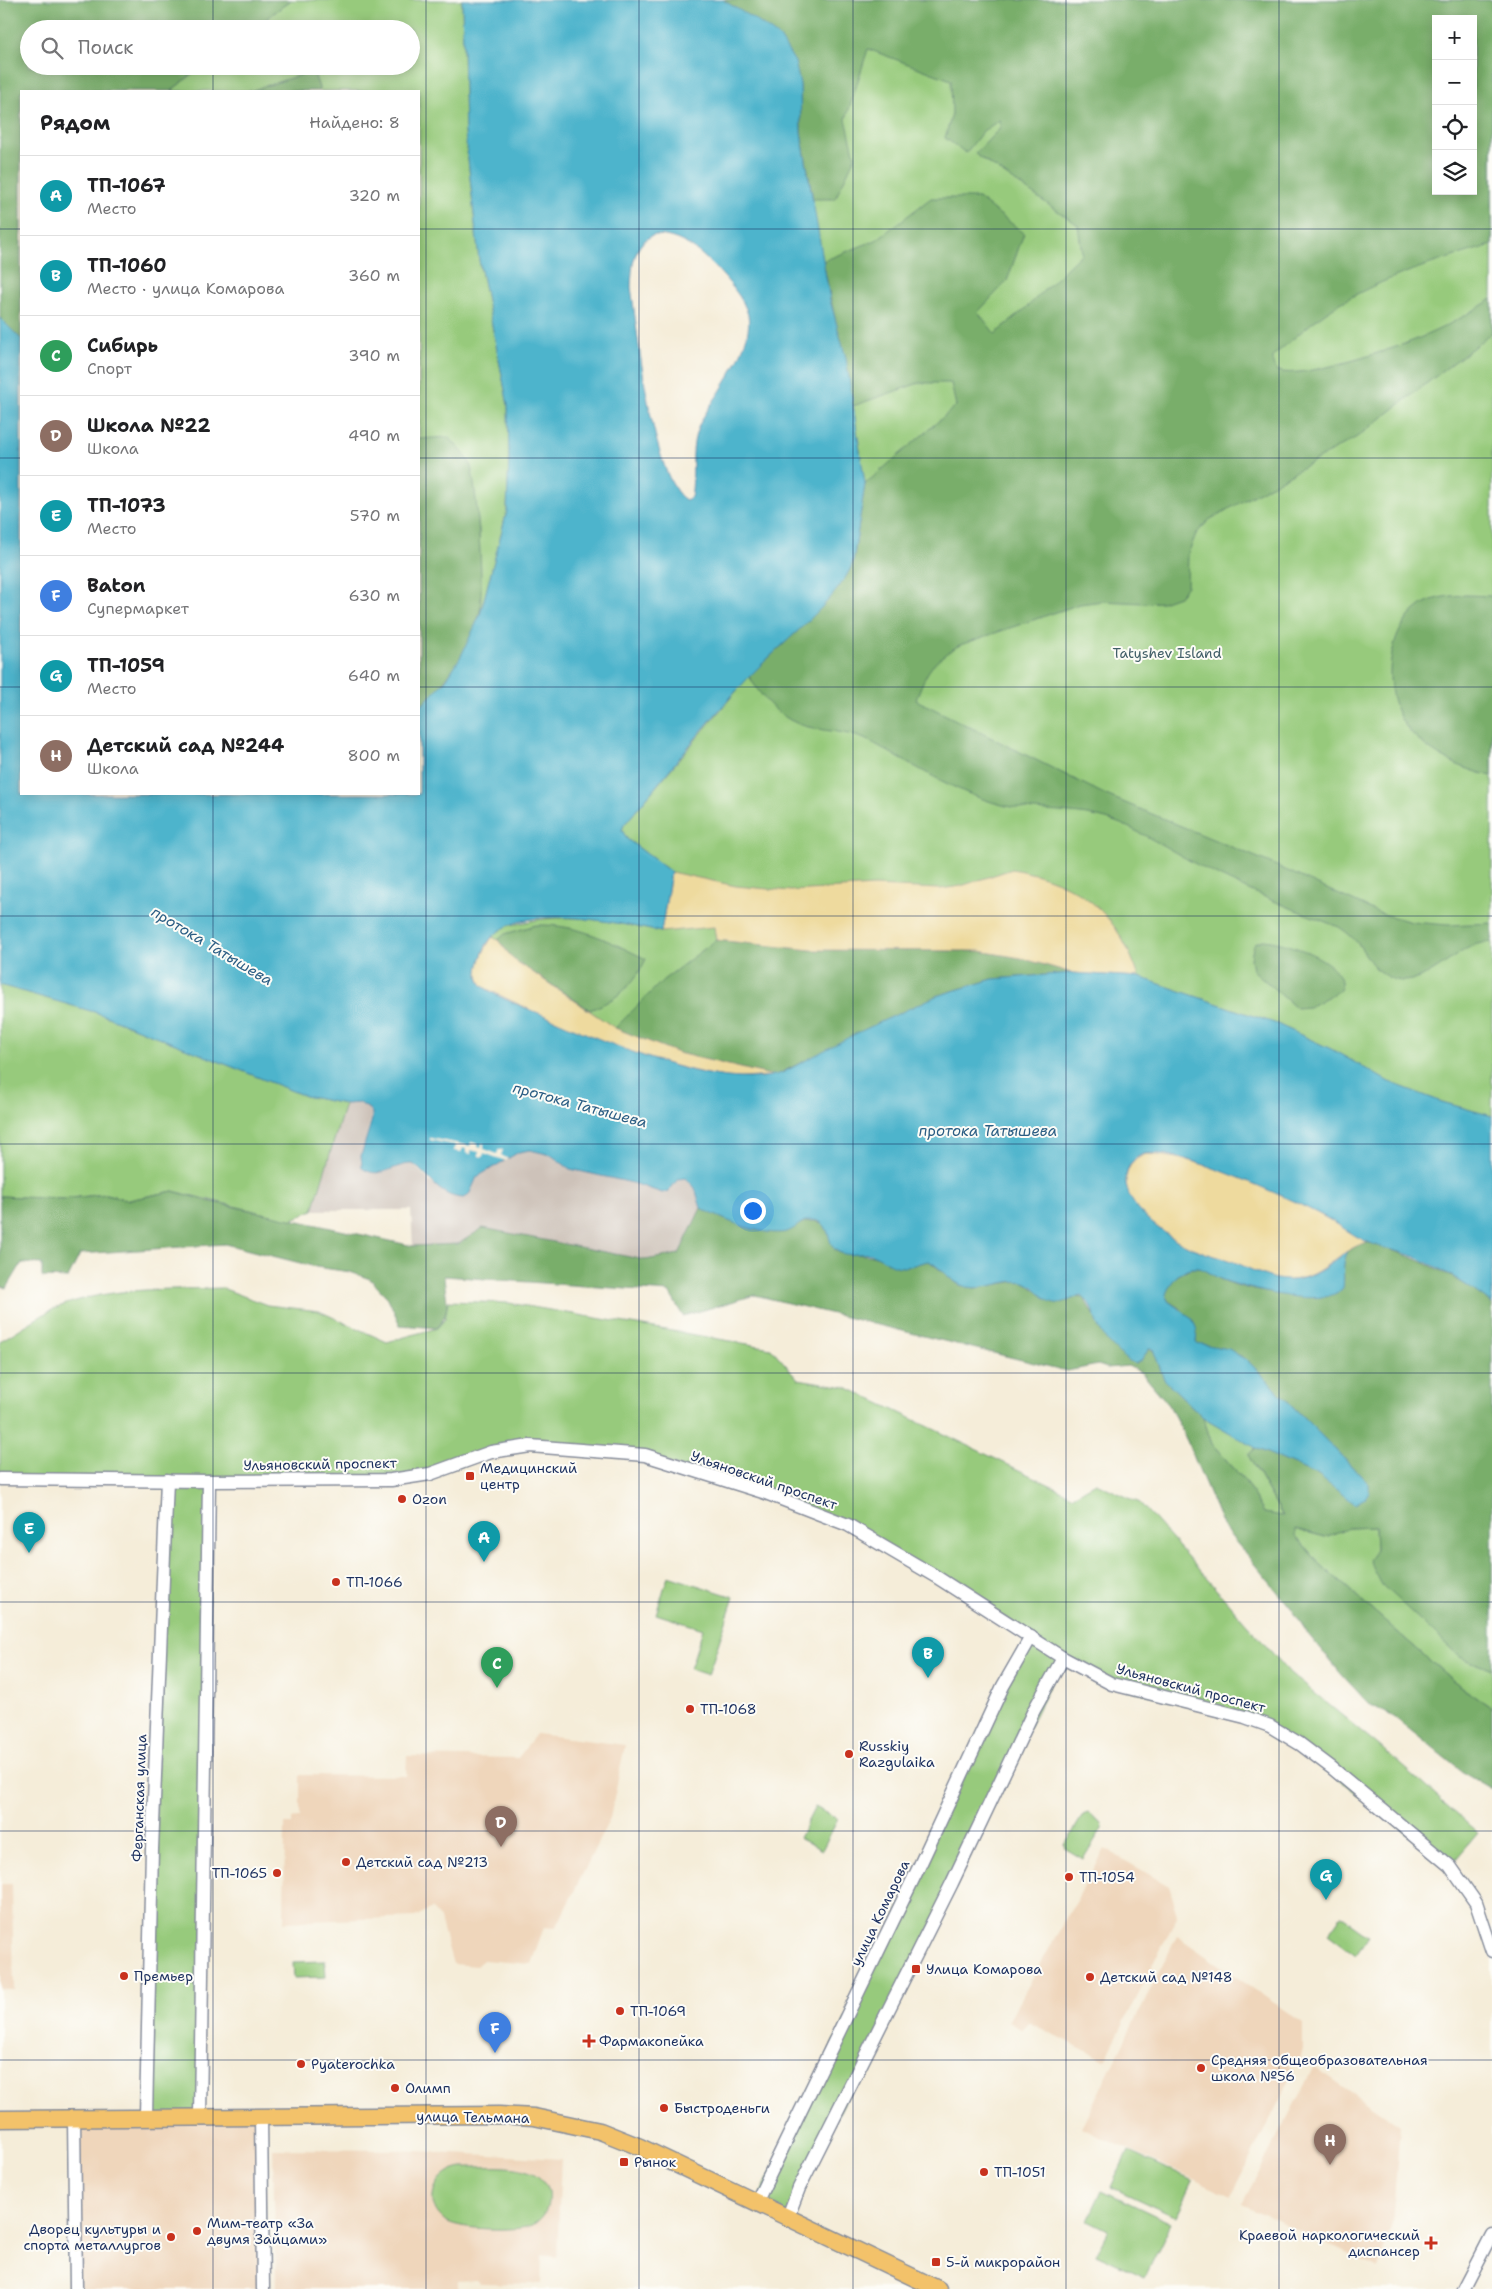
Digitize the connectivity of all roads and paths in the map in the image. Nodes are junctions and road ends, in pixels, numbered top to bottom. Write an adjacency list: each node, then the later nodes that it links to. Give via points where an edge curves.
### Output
1 (0, 1479): 2 (street, Ульяновский проспект)
2 (166, 1480): 3 (street, Ульяновский проспект); 7 (street, Ферганская улица)
3 (210, 1481): 4 (street, Ульяновский проспект, via 392,1480 430,1474 490,1452 530,1446 645,1456 763,1492 848,1526); 9 (street)
4 (1031, 1637): 5 (street, Ульяновский проспект); 12 (street, улица Комарова, via 1003,1686 920,1867)
5 (1063, 1658): 6 (street, Ульяновский проспект, via 1112,1684 1245,1717 1270,1726 1300,1744 1450,1866 1476,1903); 13 (street, via 1034,1710 799,2188)
6 (1492, 1951)
7 (146, 2116): 9 (main road, улица Тельмана); 10 (main road, улица Тельмана)
8 (261, 2116): 9 (main road, улица Тельмана); 12 (main road, улица Тельмана, via 499,2115 559,2122 600,2130); 16 (street)
9 (200, 2117)
10 (74, 2118): 11 (main road, улица Тельмана); 15 (street)
11 (0, 2119)
12 (756, 2203): 13 (main road, улица Тельмана)
13 (787, 2219): 17 (main road, улица Тельмана)
14 (1492, 2235): 18 (street)
15 (76, 2289)
16 (263, 2289)
17 (938, 2289)
18 (1464, 2289)

